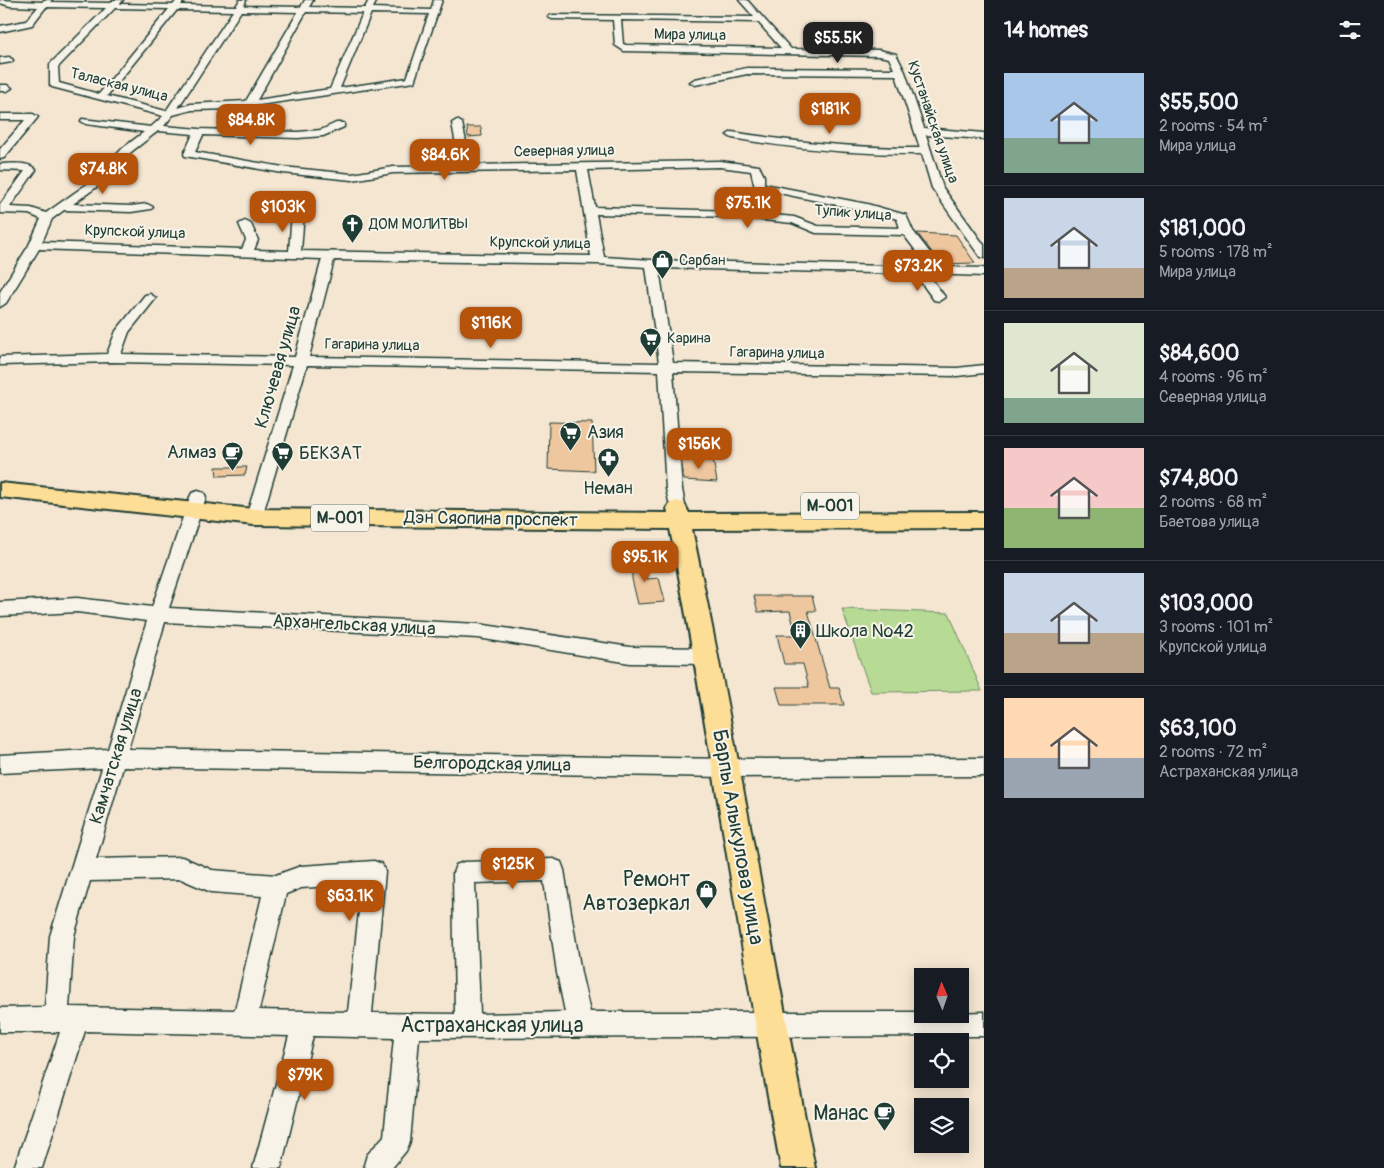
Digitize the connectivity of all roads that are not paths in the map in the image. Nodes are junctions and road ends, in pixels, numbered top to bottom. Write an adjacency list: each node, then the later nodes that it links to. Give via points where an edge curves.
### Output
1 (1, 0): 6 (street, via 10,4)
2 (309, 0): 10 (street)
3 (372, 0): 11 (street)
4 (438, 0): 12 (street, Талаская улица)
5 (743, 0): 15 (street)
6 (46, 2): 7 (street); 16 (street, via 28,23)
7 (116, 3): 8 (street); 21 (street, Талаская улица, via 53,66 55,85)
8 (179, 3): 9 (street); 21 (street)
9 (241, 4): 10 (street); 23 (street)
10 (305, 9): 11 (street); 22 (street)
11 (368, 10): 12 (street); 20 (street)
12 (432, 12): 20 (street, Талаская улица, via 411,80)
13 (552, 17): 14 (street, Мира улица)
14 (618, 19): 15 (street, Мира улица); 17 (street, Мира улица, via 620,47)
15 (760, 20): 17 (street)
16 (0, 29)
17 (788, 51): 18 (street, Кустанайская улица, via 880,53 893,56)
18 (900, 72): 19 (street, via 747,71 730,72); 29 (street, Кустанайская улица)
19 (695, 82)
20 (334, 91): 22 (street, Талаская улица)
21 (102, 96): 23 (street, Талаская улица)
22 (250, 103): 23 (street, Талаская улица, via 191,107)
23 (167, 114): 28 (street)
24 (0, 117): 34 (street, via 33,117)
25 (86, 121): 28 (street)
26 (457, 123): 37 (street)
27 (340, 125): 30 (street, via 322,133 298,135)
28 (154, 129): 30 (street); 38 (street, via 127,150 94,184)
29 (918, 131): 32 (street); 33 (street, Кустанайская улица)
30 (199, 132): 37 (street, Северная улица, via 189,154 283,170 352,177 393,170)
31 (732, 135): 33 (street, via 864,151)
32 (984, 136)
33 (926, 151): 47 (street, Кустанайская улица, via 938,188)
34 (0, 156)
35 (582, 166): 37 (street, Северная улица); 41 (street); 45 (street, Северная улица, via 720,164 755,168 759,186 877,208 902,217)
36 (0, 168): 40 (street, via 31,170)
37 (466, 168)
38 (61, 207): 39 (street); 43 (street)
39 (147, 207)
40 (1, 210): 43 (street, via 31,211)
41 (588, 210): 45 (street, Тупик улица, via 735,214 794,220 816,229); 51 (street)
42 (298, 213): 49 (street)
43 (47, 216): 46 (street)
44 (245, 224): 48 (street, via 252,240)
45 (907, 232): 54 (street)
46 (35, 245): 48 (street, Крупской улица); 58 (street)
47 (982, 249)
48 (246, 252): 49 (street, Крупской улица)
49 (295, 254): 50 (street, Крупской улица)
50 (329, 256): 51 (street, Крупской улица); 61 (street, Ключевая улица)
51 (598, 260): 52 (street, Крупской улица)
52 (652, 264): 53 (street, Крупской улица); 62 (street)
53 (919, 271): 54 (street, Крупской улица); 56 (street)
54 (938, 271): 55 (street, Крупской улица)
55 (984, 272)
56 (939, 297)
57 (150, 298): 59 (street, via 123,331)
58 (1, 299)
59 (112, 358): 60 (street, Гагарина улица); 61 (street, Гагарина улица)
60 (0, 361)
61 (301, 361): 62 (street, Гагарина улица); 68 (street, Ключевая улица)
62 (666, 366): 63 (street, Гагарина улица, via 957,372); 69 (street, via 674,489)
63 (984, 369)
64 (0, 476): 66 (main road, Дэн Сяопина проспект / M-001)
65 (0, 490): 66 (main road, Дэн Сяопина проспект / M-001)
66 (195, 505): 68 (main road, Дэн Сяопина проспект / M-001); 72 (street, Камчатская улица)
67 (984, 506): 69 (main road, Дэн Сяопина проспект / M-001)
68 (256, 509): 69 (main road, Дэн Сяопина проспект / M-001)
69 (679, 513): 70 (main road, Дэн Сяопина проспект / M-001); 73 (main road, Барпы Алыкулова улица)
70 (984, 520)
71 (0, 609): 72 (street, Архангельская улица, via 77,605)
72 (158, 615): 73 (street, Архангельская улица, via 478,631 630,655); 74 (street, Камчатская улица)
73 (707, 656): 77 (main road, Барпы Алыкулова улица)
74 (115, 758): 75 (street, Белгородская улица); 77 (street, Белгородская улица); 78 (street, Камчатская улица)
75 (0, 764)
76 (984, 767): 77 (street, Белгородская улица)
77 (726, 768): 87 (main road, Барпы Алыкулова улица)
78 (82, 870): 79 (street, via 182,868 211,881); 80 (street, Камчатская улица, via 62,936)
79 (276, 886): 82 (street); 86 (street, via 301,877 374,872)
80 (66, 1019): 81 (street, Астраханская улица); 82 (street, Астраханская улица); 91 (street, Камчатская улица)
81 (0, 1020)
82 (244, 1022): 83 (street, Астраханская улица)
83 (304, 1024): 86 (street, Астраханская улица); 92 (street)
84 (580, 1024): 87 (street, Астраханская улица); 89 (street, Астраханская улица); 89 (street, via 553,870 464,872)
85 (984, 1024): 87 (street, Астраханская улица)
86 (359, 1025): 88 (street, Астраханская улица)
87 (770, 1025): 93 (main road, Барпы Алыкулова улица)
88 (408, 1026): 89 (street, Астраханская улица); 90 (street, via 397,1142)
89 (468, 1027)
90 (376, 1165)
91 (28, 1168)
92 (267, 1168)
93 (798, 1168)

